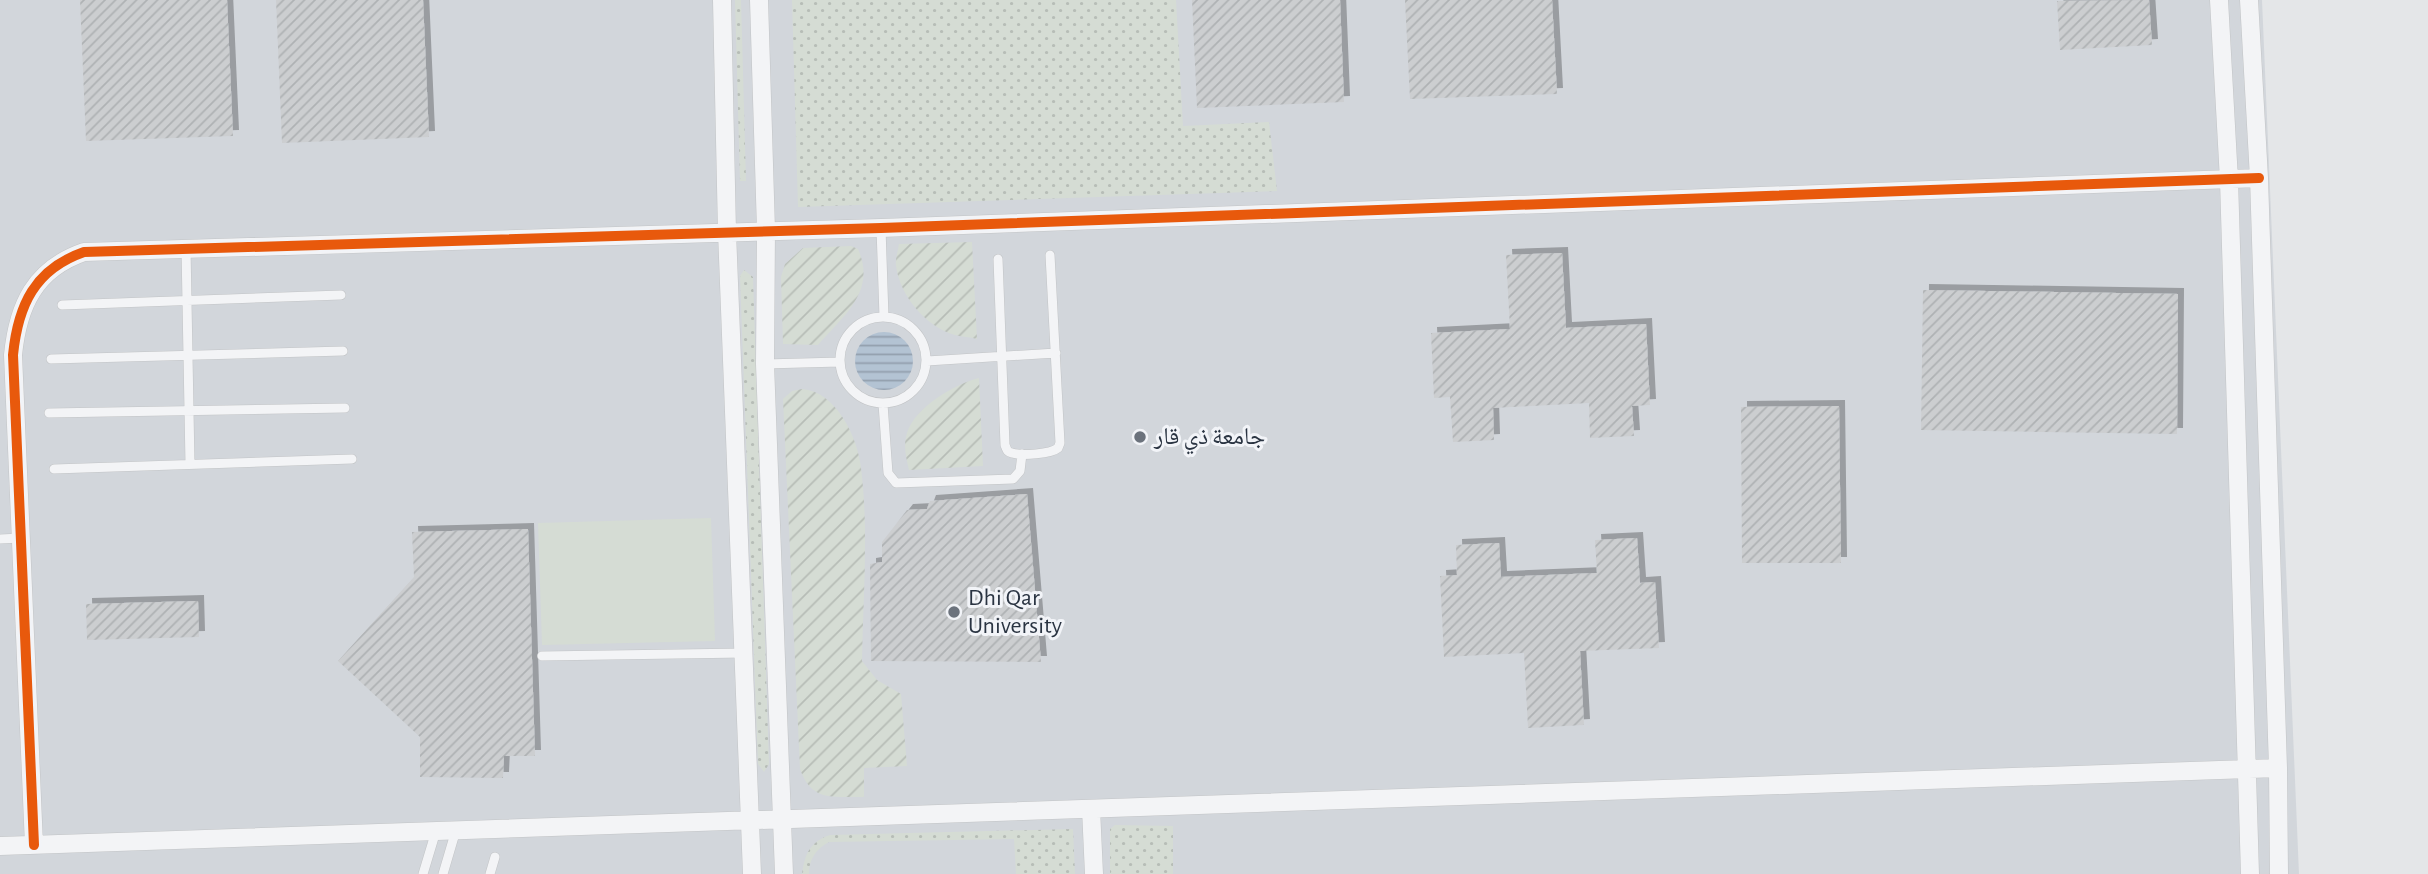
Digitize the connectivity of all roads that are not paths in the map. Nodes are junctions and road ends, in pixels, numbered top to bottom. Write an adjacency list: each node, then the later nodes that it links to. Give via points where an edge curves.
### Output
1 (722, 0): 9 (street)
2 (759, 0): 8 (street)
3 (2218, 0): 6 (street)
4 (2249, 0): 5 (street)
5 (2259, 178): 6 (street); 37 (street)
6 (2228, 180): 7 (street); 38 (street)
7 (881, 228): 8 (street); 16 (lane)
8 (766, 230): 9 (street); 24 (street)
9 (727, 232): 10 (street); 35 (street)
10 (186, 248): 14 (lane); 33 (street, via 84,252 49,271 27,299 13,355)
11 (1050, 255): 18 (lane)
12 (998, 259): 20 (lane)
13 (341, 295): 14 (lane)
14 (187, 301): 15 (lane); 19 (lane)
15 (62, 305)
16 (884, 317): 22 (lane, via 910,326 925,348); 23 (lane, via 858,325 841,348)
17 (343, 351): 19 (lane)
18 (1056, 353): 20 (lane); 29 (lane, via 1060,443 1054,452)
19 (188, 355): 21 (lane); 27 (lane)
20 (1002, 357): 22 (lane); 29 (lane, via 1005,445 1010,453)
21 (51, 359)
22 (927, 361): 25 (lane, via 925,375 909,396)
23 (839, 362): 24 (lane); 25 (lane, via 848,387 866,400)
24 (765, 365): 40 (street)
25 (883, 404): 29 (lane, via 888,473 896,483 1013,480 1020,471)
26 (345, 408): 27 (lane)
27 (189, 411): 28 (lane); 31 (lane)
28 (49, 413)
29 (1022, 454)
30 (352, 459): 31 (lane)
31 (190, 464): 32 (lane)
32 (54, 469)
33 (21, 538): 34 (lane); 44 (street)
34 (0, 539)
35 (745, 653): 36 (lane); 41 (street)
36 (542, 656)
37 (2278, 768): 38 (street); 54 (street)
38 (2246, 769): 39 (street); 53 (street)
39 (1091, 809): 40 (street); 52 (street)
40 (783, 819): 41 (street); 51 (street)
41 (750, 820): 42 (street); 50 (street)
42 (456, 830): 43 (street); 48 (lane)
43 (436, 831): 44 (street); 47 (lane)
44 (34, 845): 45 (street)
45 (0, 846)
46 (495, 857): 49 (lane)
47 (423, 874)
48 (443, 874)
49 (490, 874)
50 (752, 874)
51 (784, 874)
52 (1094, 874)
53 (2250, 874)
54 (2279, 874)

